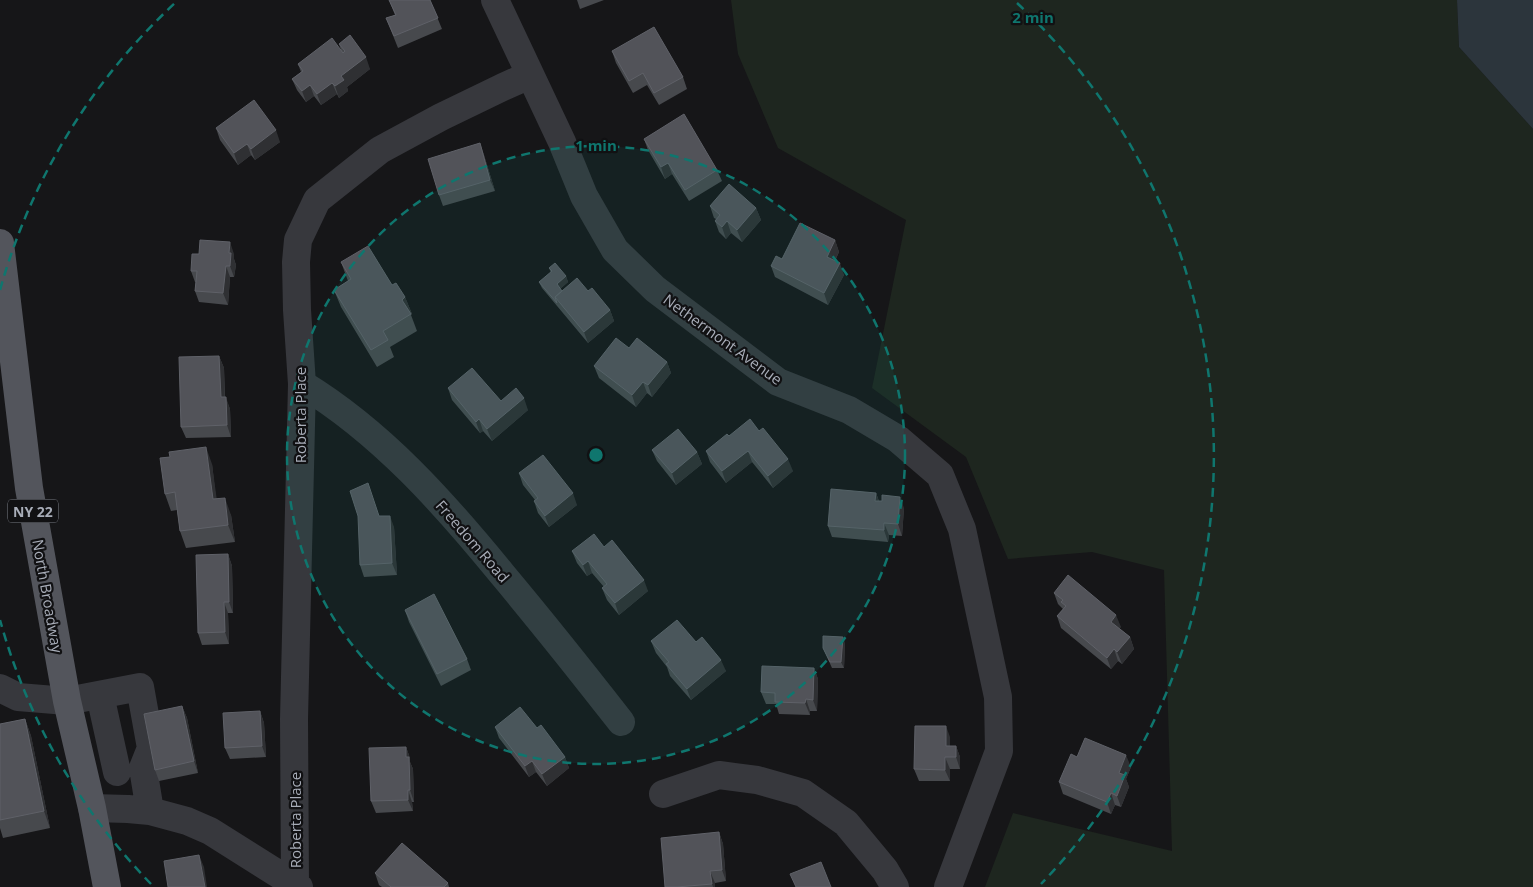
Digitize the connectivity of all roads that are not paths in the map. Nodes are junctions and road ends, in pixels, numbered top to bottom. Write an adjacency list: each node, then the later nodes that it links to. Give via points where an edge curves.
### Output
1 (495, 0): 2 (street, Nethermont Avenue)
2 (530, 75): 4 (street, Roberta Place, via 380,150 317,200 298,240 296,262); 18 (street, Nethermont Avenue, via 588,204 615,250 654,289 778,382 849,410 898,439 940,475 962,529 998,697 999,751)
3 (0, 243): 7 (main road, North Broadway / NY 22, via 29,488)
4 (302, 384): 8 (street, Freedom Road, via 329,400 397,457 464,527); 15 (street, Roberta Place, via 294,719)
5 (0, 688): 7 (street, via 18,697)
6 (100, 695): 7 (street); 9 (street, via 140,688 151,748); 10 (street)
7 (66, 700): 11 (main road, North Broadway / NY 22)
8 (621, 722)
9 (143, 768): 10 (street); 14 (street)
10 (117, 772): 11 (street)
11 (84, 777): 13 (main road, North Broadway / NY 22)
12 (663, 794): 17 (street, via 719,775 757,780 803,793 846,824 885,870)
13 (92, 808): 14 (street); 16 (main road, North Broadway / NY 22)
14 (150, 811): 15 (street, via 210,831)
15 (297, 885)
16 (107, 887)
17 (895, 887)
18 (948, 887)

